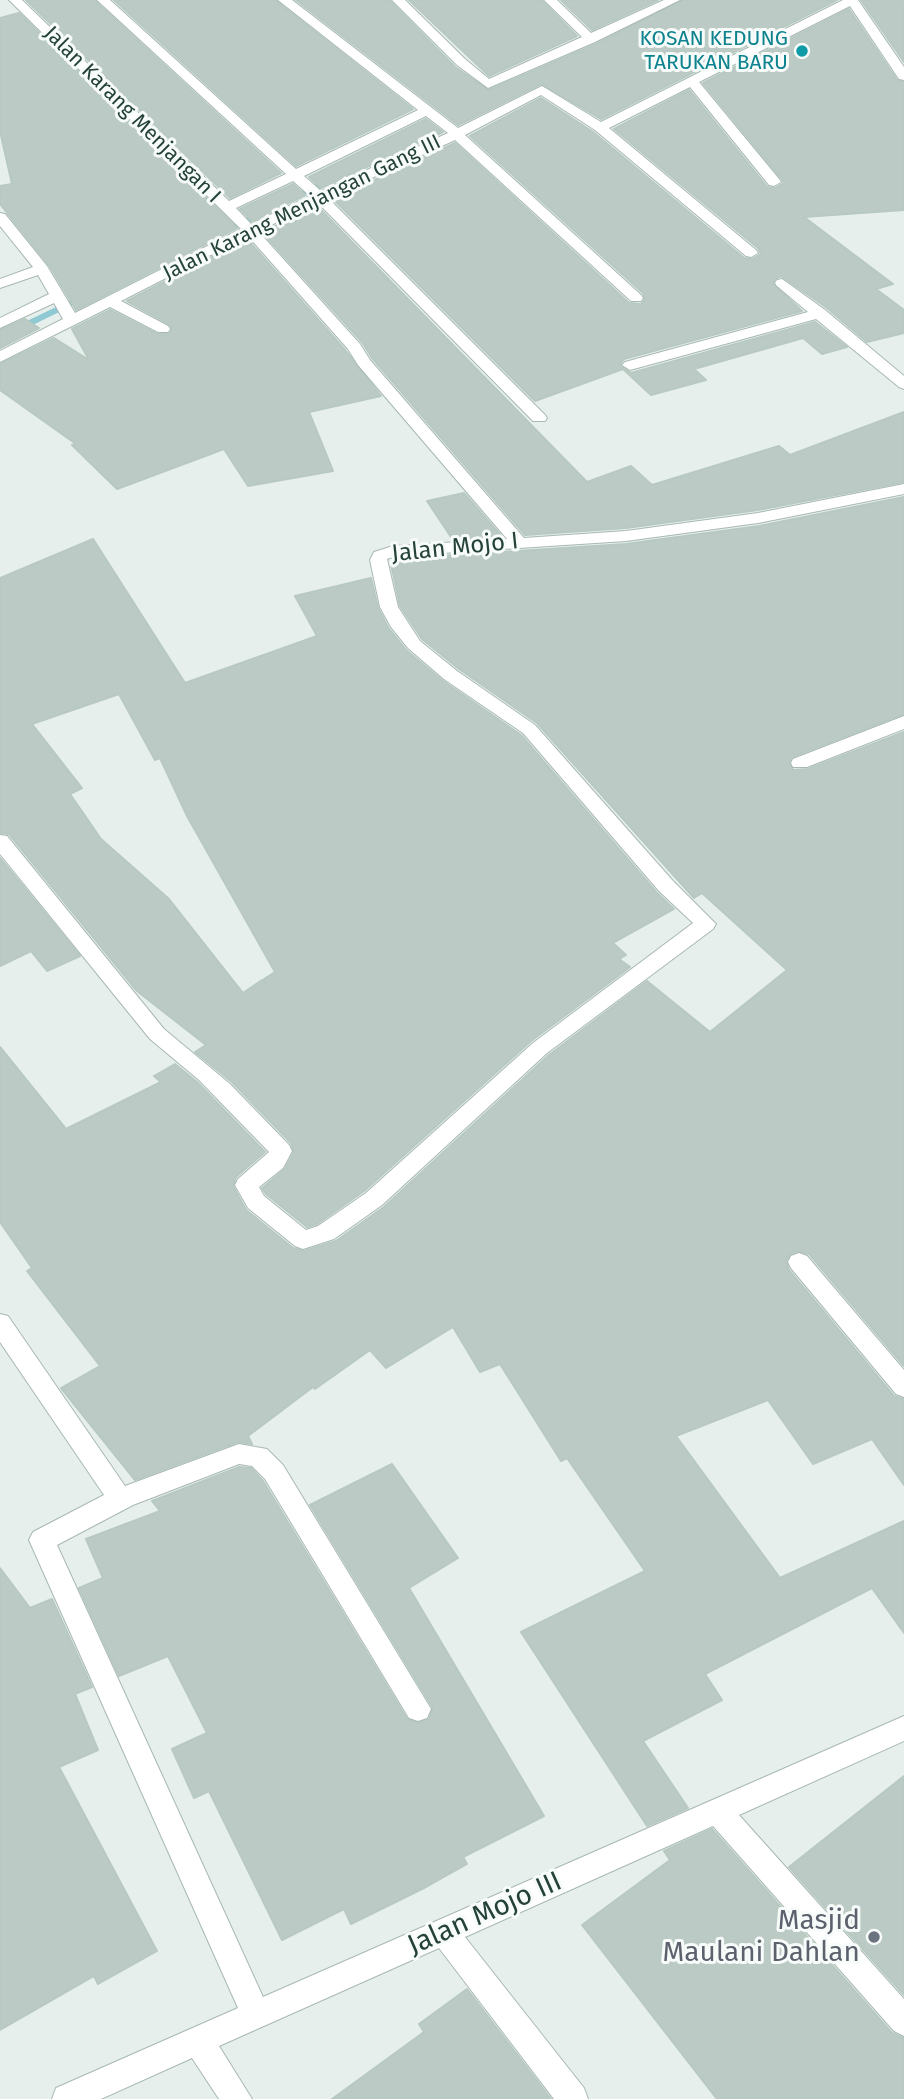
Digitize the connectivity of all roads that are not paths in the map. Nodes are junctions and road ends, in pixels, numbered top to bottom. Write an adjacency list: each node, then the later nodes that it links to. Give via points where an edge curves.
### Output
1 (15, 0): 19 (street, Jalan Karang Menjangan I)
2 (103, 0): 16 (street)
3 (284, 0): 13 (street)
4 (398, 0): 9 (street, via 486,83)
5 (551, 0): 8 (street)
6 (674, 0): 8 (street)
7 (852, 0): 10 (street); 11 (street)
8 (591, 38): 9 (street)
9 (512, 76): 12 (street)
10 (904, 76)
11 (692, 81): 14 (street); 17 (street)
12 (539, 89): 14 (street); 15 (street, Jalan Karang Menjangan Gang III)
13 (429, 113): 15 (street); 16 (street)
14 (600, 127): 22 (street)
15 (453, 131): 18 (street, Jalan Karang Menjangan Gang III); 27 (street)
16 (296, 178): 18 (street); 19 (street)
17 (774, 182)
18 (317, 196): 21 (street, Jalan Karang Menjangan Gang III); 36 (street)
19 (227, 209): 21 (street, Jalan Karang Menjangan I)
20 (0, 218): 23 (street)
21 (248, 228): 28 (street, Jalan Karang Menjangan Gang III); 38 (street, Jalan Karang Menjangan I)
22 (751, 253)
23 (42, 269): 25 (street); 26 (street)
24 (782, 283): 29 (street)
25 (0, 284)
26 (60, 297): 30 (street); 31 (street)
27 (636, 298)
28 (110, 301): 30 (street, Jalan Karang Menjangan Gang III); 32 (street)
29 (820, 313): 34 (street); 35 (street)
30 (71, 320): 33 (street, Jalan Karang Menjangan Gang III)
31 (0, 324)
32 (163, 329)
33 (0, 357)
34 (629, 365)
35 (904, 384)
36 (539, 418)
37 (904, 489): 38 (street, Jalan Mojo I, via 758,518 626,536)
38 (518, 541): 41 (street, Jalan Mojo I, via 386,552 378,560 389,607 421,651 529,729 666,886 706,924 540,1048 374,1199 326,1233 303,1240 256,1202 246,1185 275,1162 281,1151 187,1055 158,1034)
39 (904, 722): 40 (street)
40 (800, 763)
41 (0, 841)
42 (799, 1262): 44 (street)
43 (0, 1323): 45 (street)
44 (904, 1387)
45 (120, 1499): 46 (street, via 239,1454 265,1460); 50 (street, via 46,1537 43,1545)
46 (418, 1709)
47 (900, 1736): 48 (street, Jalan Mojo III)
48 (718, 1811): 49 (street, Jalan Mojo III); 51 (street)
49 (444, 1932): 50 (street, Jalan Mojo III); 55 (street)
50 (256, 2015): 52 (street, Jalan Mojo III)
51 (904, 2021)
52 (198, 2040): 53 (street, Jalan Mojo III); 54 (street)
53 (67, 2099)
54 (237, 2099)
55 (573, 2099)

